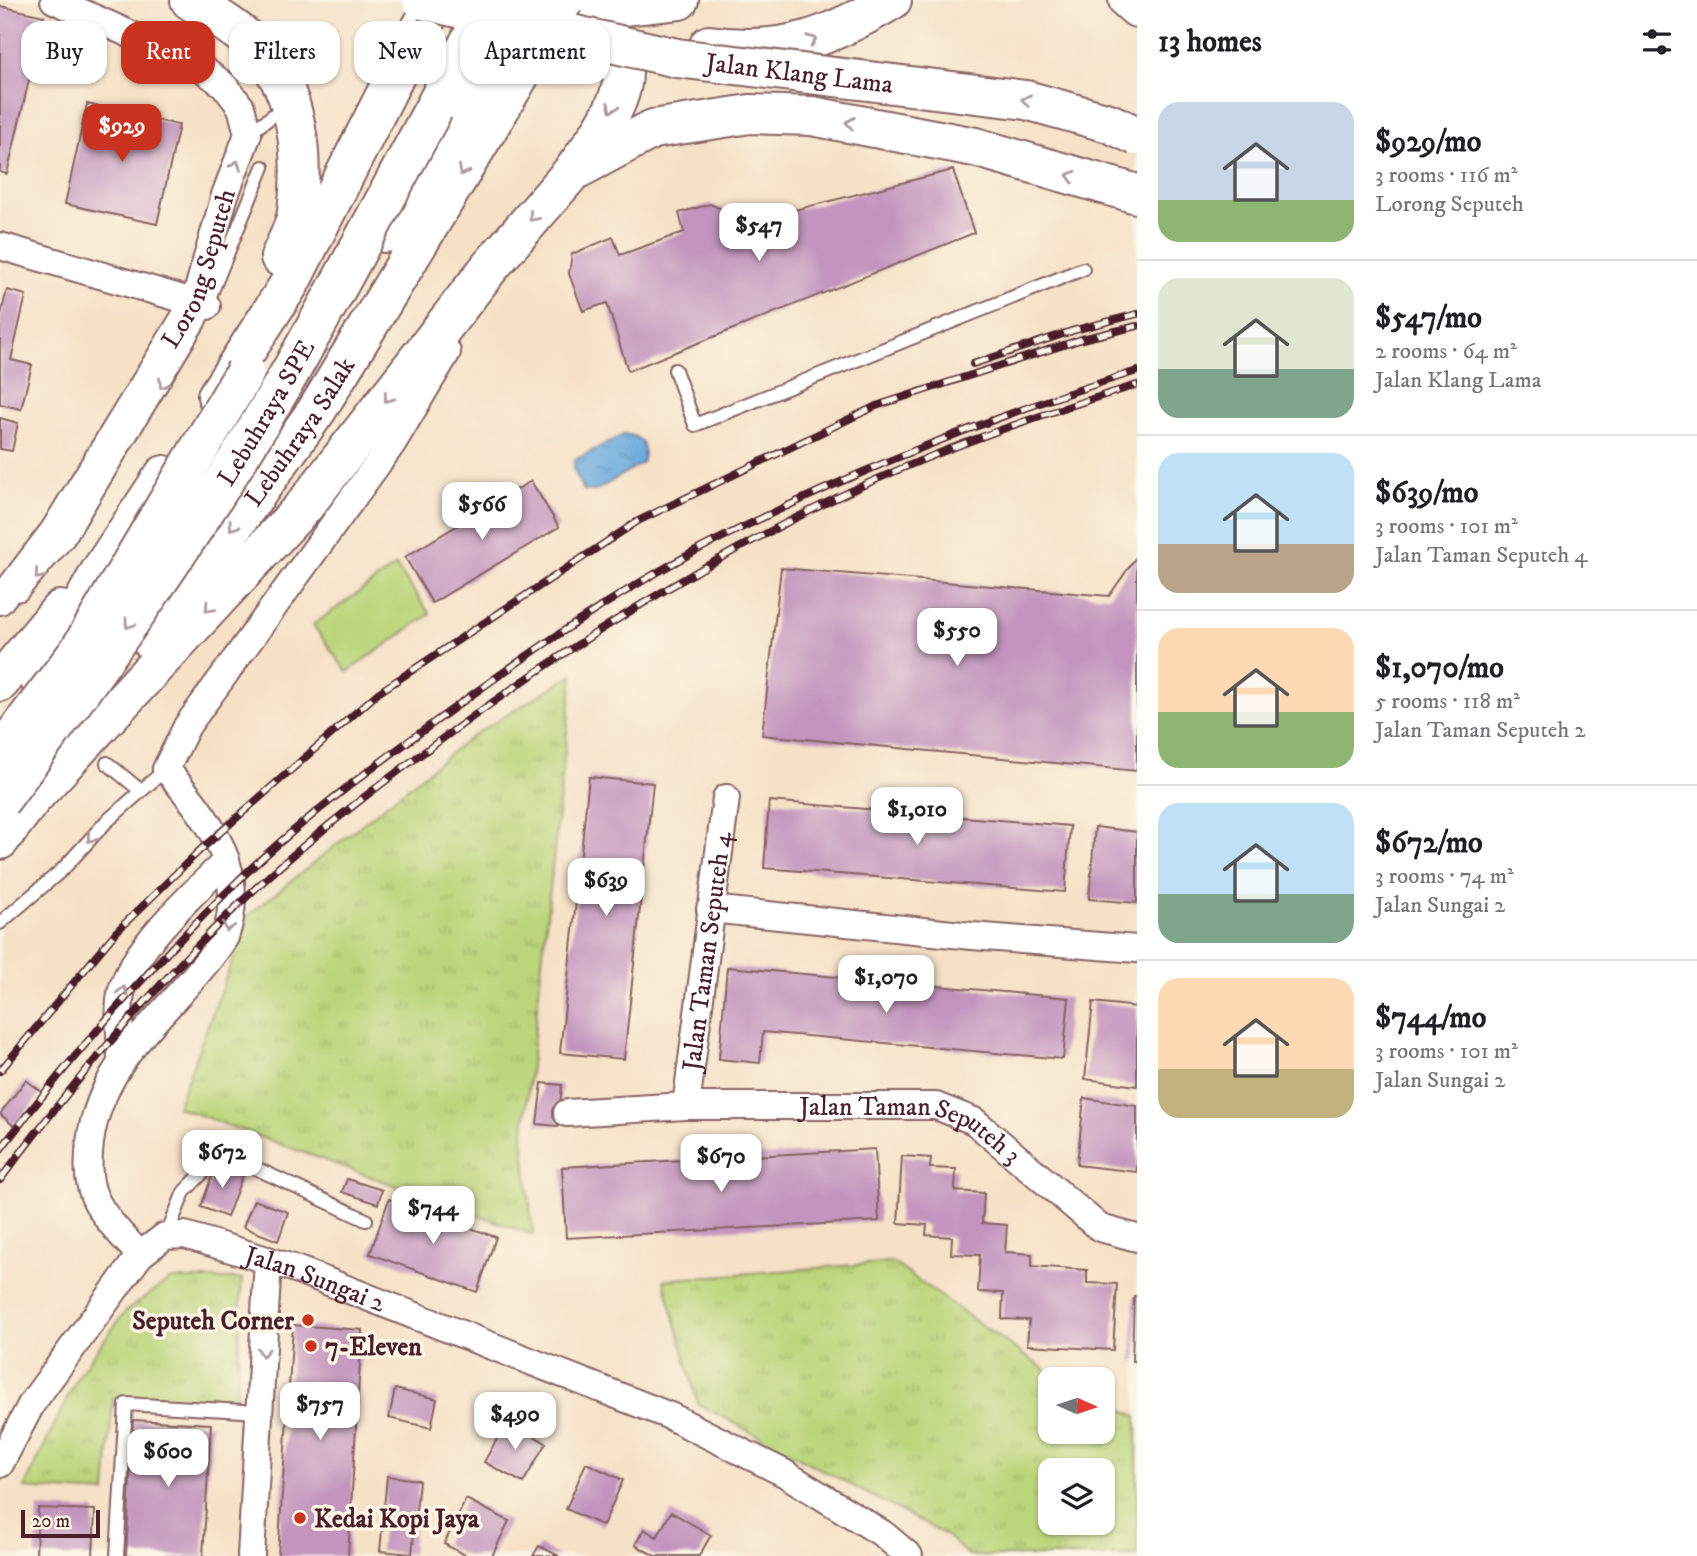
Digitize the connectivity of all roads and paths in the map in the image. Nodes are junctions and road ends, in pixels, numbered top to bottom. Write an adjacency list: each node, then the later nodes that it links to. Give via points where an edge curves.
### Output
1 (54, 0): 16 (street, via 194,63 224,85 241,107)
2 (190, 0): 27 (main road, via 259,51 287,97 298,135 296,214)
3 (422, 0): 17 (main road, Jalan Klang Lama, one-way to 3, bridge, via 1109,123 1026,100 677,58)
4 (437, 0): 27 (main road, via 290,283); 34 (main road, Lebuhraya SPE, bridge, via 245,372 79,651)
5 (456, 0): 13 (main road)
6 (492, 0): 38 (main road, Lebuhraya SPE, one-way to 38, bridge, via 285,381)
7 (528, 0): 14 (main road, Lebuhraya Salak, bridge)
8 (564, 0): 14 (main road, Lebuhraya Salak, bridge)
9 (679, 0): 13 (main road)
10 (892, 0): 13 (main road, one-way to 10, via 744,50 800,45 851,24)
11 (1128, 0): 12 (main road)
12 (1137, 8)
13 (584, 14): 19 (main road, one-way to 19, via 620,57 623,82 605,127)
14 (482, 109): 31 (main road, via 236,442); 38 (main road, Lebuhraya Salak, one-way to 38, via 317,410)
15 (275, 114): 16 (lane)
16 (248, 134): 21 (street, Lorong Seputeh, one-way to 16)
17 (1137, 136)
18 (264, 167): 22 (lane)
19 (572, 172): 20 (main road, one-way to 19, via 975,147 812,116 750,114 653,129); 26 (main road, one-way to 26)
20 (1137, 194)
21 (225, 195): 22 (lane, via 243,202); 25 (street, Lorong Seputeh)
22 (252, 197): 25 (lane)
23 (0, 246): 25 (street)
24 (1083, 269): 28 (lane, via 695,425)
25 (201, 303): 30 (street, Lorong Seputeh, via 54,530)
26 (429, 344): 36 (street, via 447,352 392,444 187,726); 38 (main road, one-way to 38, via 305,505)
27 (243, 357): 29 (main road)
28 (675, 370)
29 (101, 570): 31 (main road); 32 (main road, via 45,625)
30 (2, 599)
31 (40, 680): 33 (main road)
32 (0, 682)
33 (0, 729)
34 (0, 754)
35 (107, 763): 37 (lane)
36 (166, 769): 37 (lane); 41 (street, via 219,839)
37 (141, 791): 43 (lane, one-way to 43, via 105,822 63,869)
38 (17, 798): 40 (main road, Lebuhraya Salak)
39 (726, 798): 42 (street, Jalan Taman Seputeh 4)
40 (0, 840)
41 (226, 861): 45 (street, one-way to 41, via 120,999 129,967); 45 (street, one-way to 45, via 234,881 225,937)
42 (710, 909): 44 (street); 46 (street, Jalan Taman Seputeh 4)
43 (0, 923)
44 (1137, 949)
45 (121, 1059): 51 (street, via 100,1104 88,1165 94,1196 106,1217)
46 (686, 1106): 47 (street, Jalan Taman Seputeh 3); 50 (street, Jalan Taman Seputeh 3, via 936,1106 974,1121 1100,1228)
47 (567, 1113)
48 (366, 1220): 49 (lane, via 232,1157 215,1160 184,1192)
49 (165, 1236): 51 (street); 52 (street, Jalan Sungai 2, via 185,1235)
50 (1137, 1238)
51 (140, 1255): 54 (street, via 32,1403)
52 (268, 1260): 53 (street, one-way to 53); 57 (street, Jalan Sungai 2, via 670,1416 784,1473 883,1534)
53 (259, 1412): 55 (lane, via 125,1404); 56 (street)
54 (0, 1464)
55 (117, 1556)
56 (251, 1556)
57 (909, 1556)

